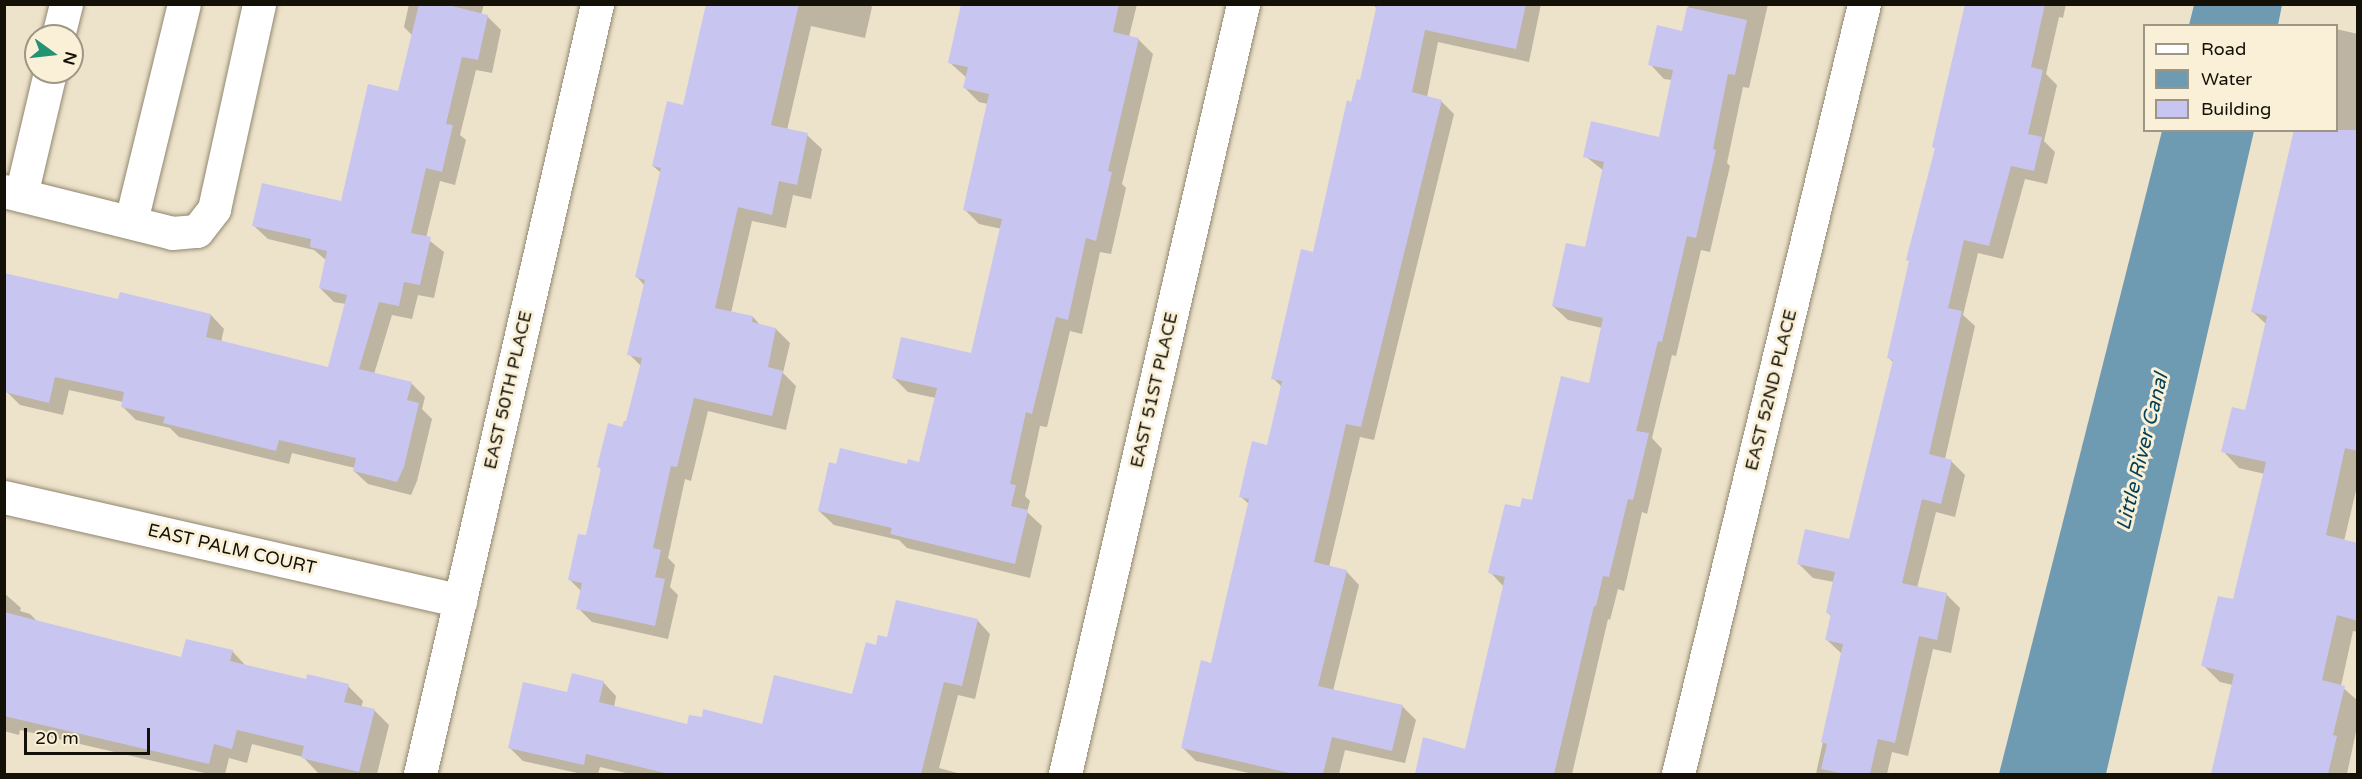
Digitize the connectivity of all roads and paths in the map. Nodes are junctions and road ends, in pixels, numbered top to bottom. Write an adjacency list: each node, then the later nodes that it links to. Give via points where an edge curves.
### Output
1 (66, 4): 7 (street)
2 (184, 4): 10 (street)
3 (259, 4): 10 (street, via 214,209 197,231 172,233)
4 (597, 4): 12 (street, EAST 50TH PLACE)
5 (1243, 4): 14 (street, EAST 51ST PLACE)
6 (1864, 4): 15 (street, EAST 52ND PLACE)
7 (61, 24)
8 (46, 84): 9 (street)
9 (13, 193): 10 (street)
10 (130, 222)
11 (4, 497): 12 (street, EAST PALM COURT)
12 (460, 601): 13 (street, EAST 50TH PLACE)
13 (420, 774)
14 (1065, 774)
15 (1678, 774)

